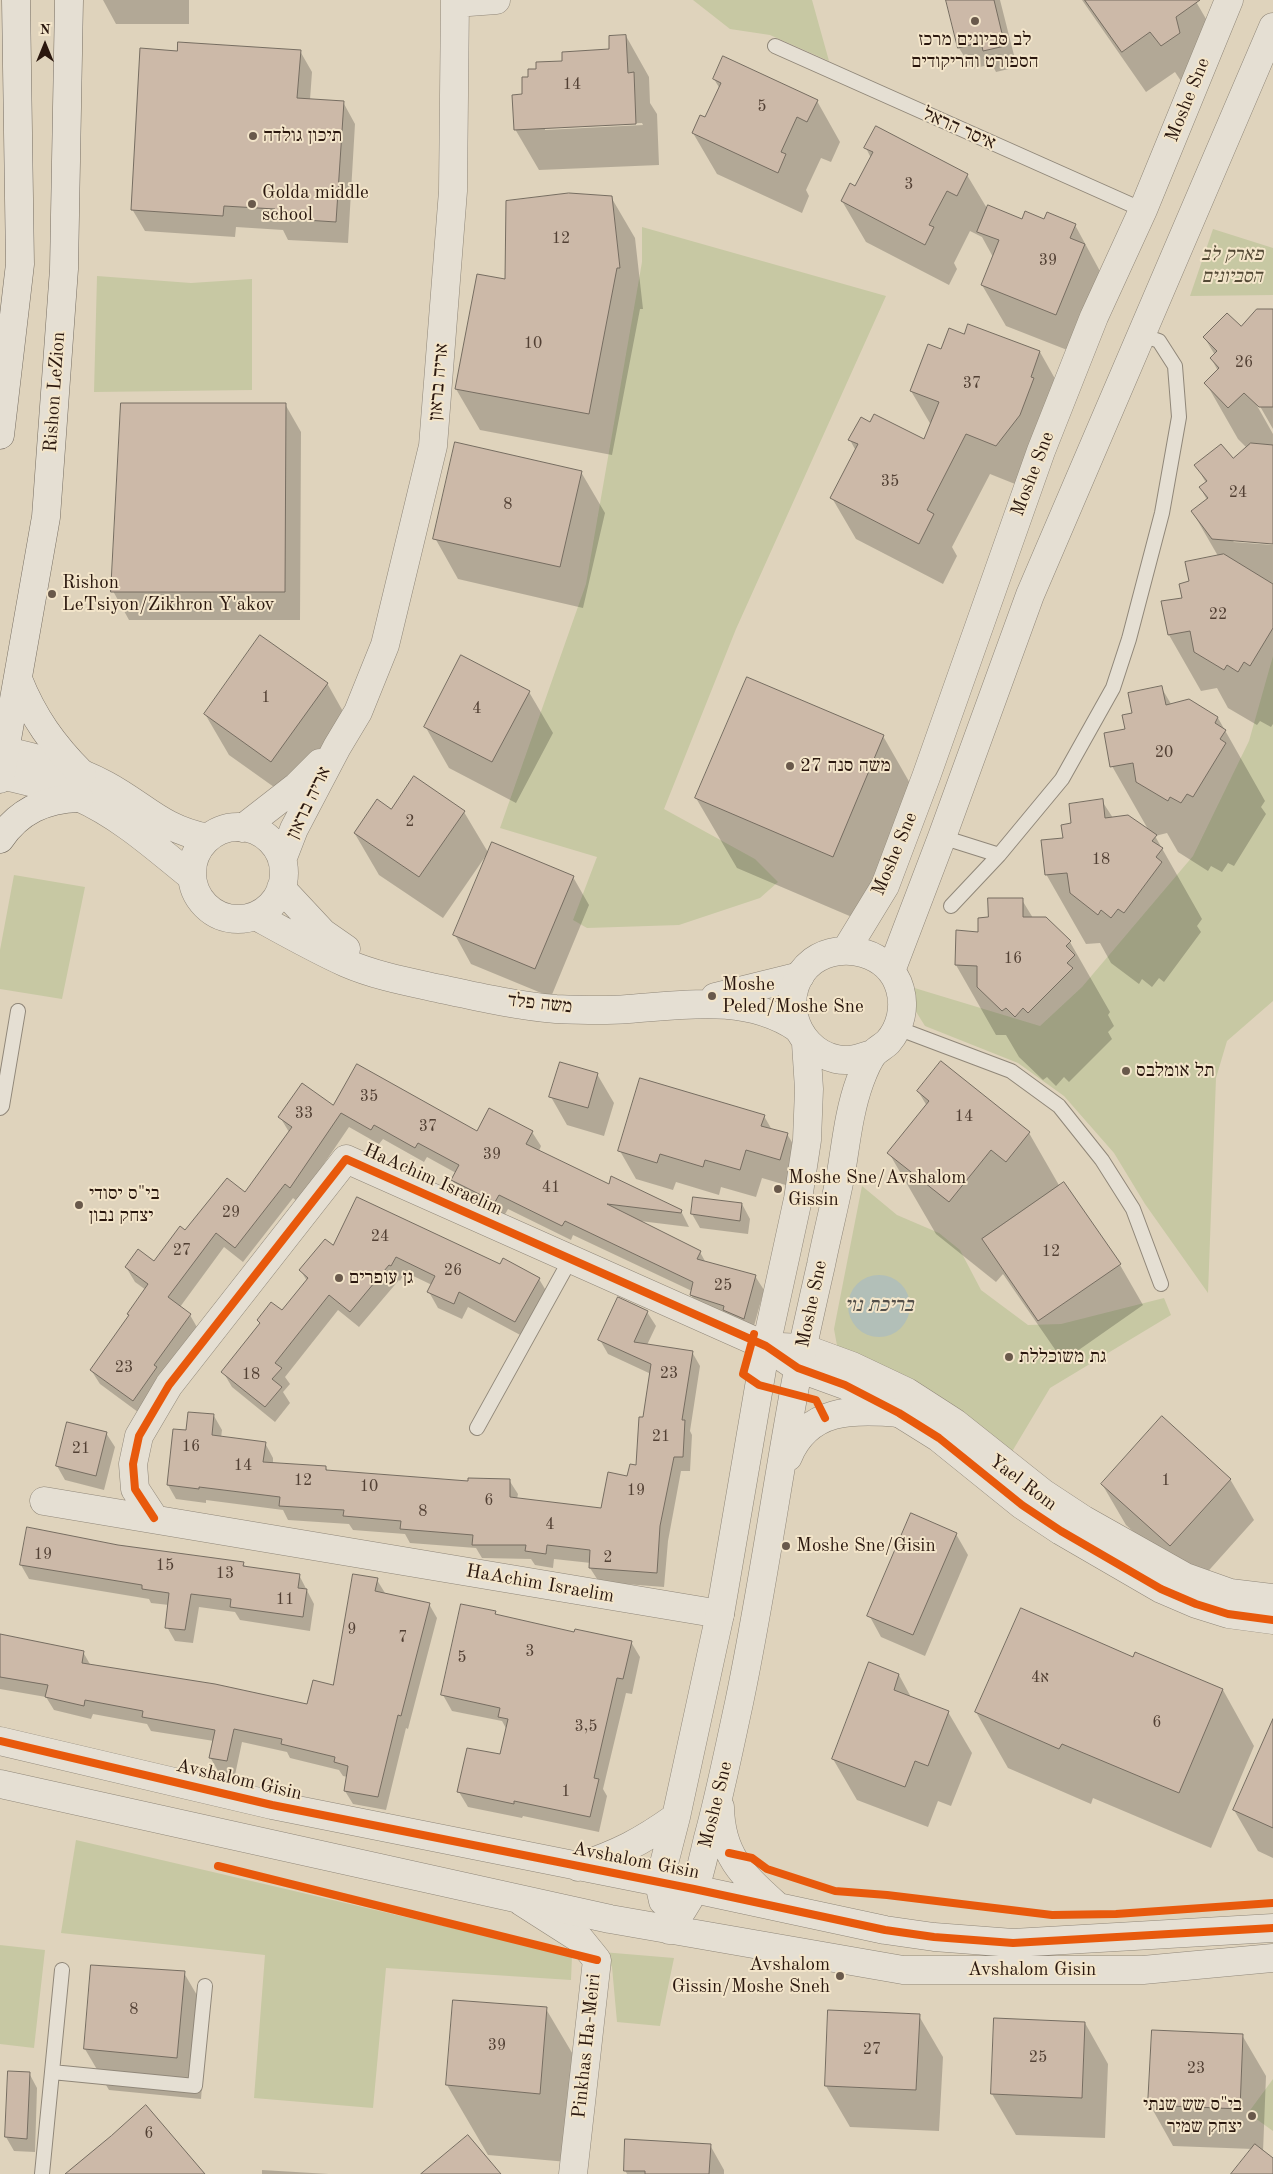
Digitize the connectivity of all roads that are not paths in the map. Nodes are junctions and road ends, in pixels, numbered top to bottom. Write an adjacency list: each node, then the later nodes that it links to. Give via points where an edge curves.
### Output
1 (16, 0): 10 (street, via 20,264)
2 (69, 0): 11 (street, Rishon LeZion, via 64,270 46,517)
3 (496, 0): 5 (street)
4 (1229, 0): 8 (street, Moshe Sne)
5 (456, 1): 12 (street, אריה בראון, via 452,192 433,446 386,646 358,712)
6 (1273, 27): 9 (street, Moshe Sne)
7 (775, 46): 8 (lane, איסר הראל)
8 (1143, 210): 25 (street, Moshe Sne, via 1094,317 1041,451 885,886)
9 (1142, 336): 16 (street, Moshe Sne, via 1030,595); 19 (lane, via 1159,341 1176,366 1179,416 1162,513 1129,639 1113,688 1062,779)
10 (0, 435)
11 (18, 679): 13 (street, Rishon LeZion); 14 (street, via 28,705)
12 (337, 747): 15 (street, אריה בראון, via 297,786); 20 (street, אריה בראון, via 294,829)
13 (1, 766): 14 (street, via 50,787)
14 (80, 786): 17 (street, via 122,794 167,825); 18 (street, via 22,815); 21 (street, via 107,812)
15 (243, 828): 17 (street, via 222,830); 20 (street, via 268,838)
16 (942, 837): 19 (lane); 26 (street, Moshe Sne)
17 (208, 838): 21 (street, via 195,856)
18 (0, 839)
19 (999, 856): 23 (lane)
20 (282, 860): 22 (street, via 284,881)
21 (192, 877): 24 (street, via 202,903 214,913 234,919)
22 (281, 888): 24 (street, via 268,908); 28 (street, משה פלד, via 323,933)
23 (951, 906)
24 (256, 916): 28 (street, משה פלד, via 347,964)
25 (846, 950): 26 (street, via 864,952); 27 (street, via 828,953 812,962)
26 (891, 971): 31 (street, via 901,992)
27 (800, 976): 29 (street, משה פלד); 32 (street, via 793,993 792,1011)
28 (399, 980): 29 (street, משה פלד, via 555,1009 626,1010)
29 (682, 1004): 32 (street, משה פלד, via 760,1010 782,1018)
30 (18, 1011): 34 (lane)
31 (898, 1028): 33 (street, via 887,1044); 36 (lane, via 1011,1071 1059,1106 1102,1160 1133,1209)
32 (802, 1035): 33 (street, via 820,1054 837,1059 855,1060); 37 (street, Moshe Sne, via 809,1089 807,1140 798,1199)
33 (872, 1054): 38 (street, Moshe Sne, via 860,1082 850,1120)
34 (0, 1108)
35 (570, 1260): 37 (street, HaAchim Israelim); 40 (lane); 43 (street, HaAchim Israelim, via 346,1159 169,1386 139,1436 133,1464 135,1489)
36 (1161, 1284)
37 (766, 1346): 38 (street, Yael Rom); 45 (street, Moshe Sne)
38 (801, 1358): 39 (street, Yael Rom, via 844,1386); 41 (street, Moshe Sne); 44 (street, Yael Rom, via 852,1366 907,1392 955,1422 1043,1493 1185,1577 1230,1593)
39 (899, 1413): 41 (street, via 871,1411 816,1421 800,1434); 46 (street, Yael Rom, via 938,1438 1022,1505 1161,1589 1228,1614)
40 (477, 1428)
41 (780, 1475): 49 (street, Moshe Sne, via 756,1620)
42 (44, 1501): 43 (street, HaAchim Israelim)
43 (154, 1518): 45 (street, HaAchim Israelim)
44 (1273, 1598)
45 (720, 1614): 50 (street, Moshe Sne)
46 (1273, 1620)
47 (0, 1741): 51 (street, Avshalom Gisin, via 272,1806)
48 (0, 1784): 54 (street, Avshalom Gisin)
49 (720, 1792): 53 (street, Moshe Sne); 55 (street, via 721,1825 728,1853 743,1876)
50 (676, 1817): 51 (street, via 617,1854); 52 (street, Moshe Sne)
51 (577, 1867): 52 (street, Avshalom Gisin)
52 (658, 1884): 53 (street, Avshalom Gisin); 57 (street, Moshe Sne)
53 (694, 1889): 55 (street, Avshalom Gisin); 57 (street, Moshe Sne)
54 (517, 1898): 57 (street, Avshalom Gisin); 63 (street, Pinkhas Ha-Meiri, via 580,1939 597,1960)
55 (778, 1907): 56 (street, Avshalom Gisin, via 885,1930 1013,1943)
56 (1273, 1928)
57 (669, 1930): 58 (street, Avshalom Gisin, via 903,1970 1143,1970)
58 (1273, 1958)
59 (62, 1970): 61 (lane)
60 (205, 1986): 61 (lane, via 195,2086)
61 (52, 2072): 62 (lane)
62 (42, 2174)
63 (573, 2174)

